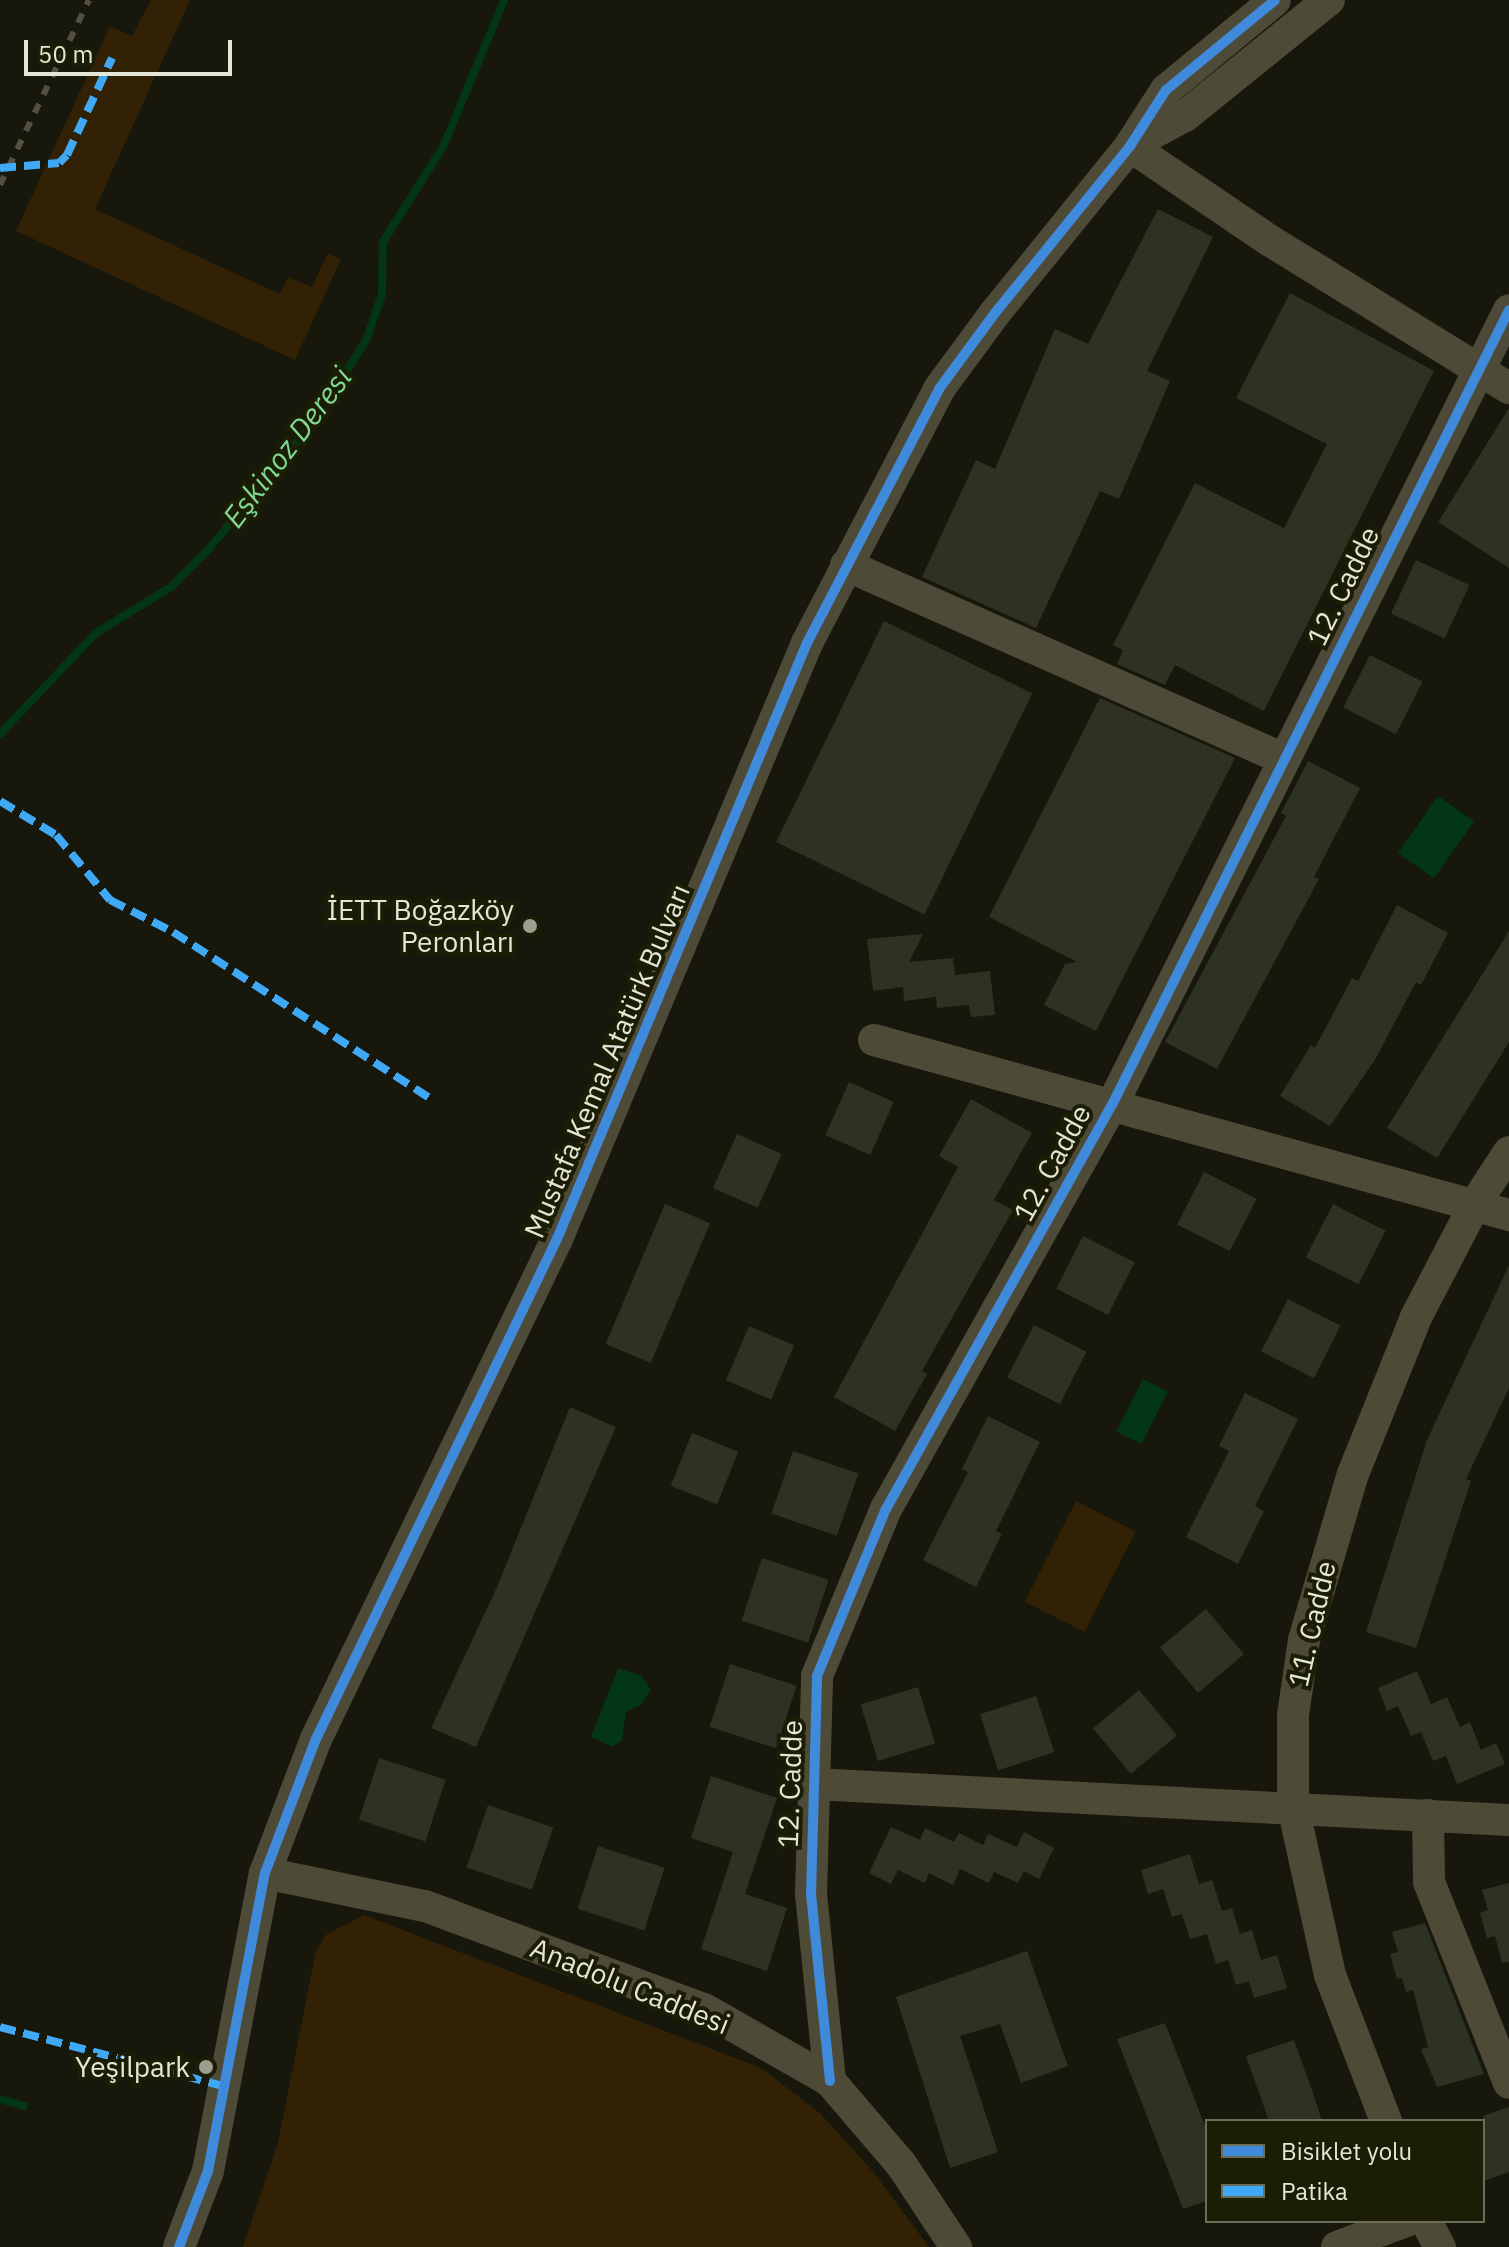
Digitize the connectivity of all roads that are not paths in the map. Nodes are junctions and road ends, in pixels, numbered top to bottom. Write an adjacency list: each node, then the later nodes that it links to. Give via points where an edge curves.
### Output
1 (1329, 0): 2 (street, Mustafa Kemal Atatürk Bulvarı)
2 (1276, 7): 3 (street, Mustafa Kemal Atatürk Bulvarı, via 1166,90)
3 (1130, 146): 5 (street, via 1269,240); 7 (street, Mustafa Kemal Atatürk Bulvarı, via 939,389)
4 (1509, 310): 5 (street, 12. Cadde)
5 (1477, 367): 6 (street); 8 (street, 12. Cadde)
6 (1509, 388)
7 (846, 565): 8 (street); 18 (street, Mustafa Kemal Atatürk Bulvarı, via 807,643 557,1239 316,1739)
8 (1284, 759): 10 (street, 12. Cadde)
9 (874, 1040): 10 (street)
10 (1113, 1103): 12 (street); 14 (street, 12. Cadde, via 886,1509 817,1676)
11 (1509, 1152): 12 (street, 11. Cadde)
12 (1475, 1204): 13 (street); 15 (street, 11. Cadde, via 1416,1317 1326,1557 1304,1640 1293,1715)
13 (1509, 1215)
14 (814, 1784): 15 (street); 19 (street, 12. Cadde, via 811,1895)
15 (1293, 1807): 16 (street); 21 (street, 11. Cadde, via 1330,1975)
16 (1428, 1815): 17 (street); 20 (street, via 1429,1882)
17 (1509, 1820)
18 (265, 1873): 19 (street, Anadolu Caddesi, via 425,1906 704,2009); 24 (street, Mustafa Kemal Atatürk Bulvarı, via 208,2171)
19 (830, 2081): 25 (street, Anadolu Caddesi, via 901,2164)
20 (1509, 2083)
21 (1385, 2119)
22 (1401, 2223): 26 (street)
23 (1427, 2223): 27 (street)
24 (179, 2247)
25 (956, 2247)
26 (1337, 2247)
27 (1440, 2247)

